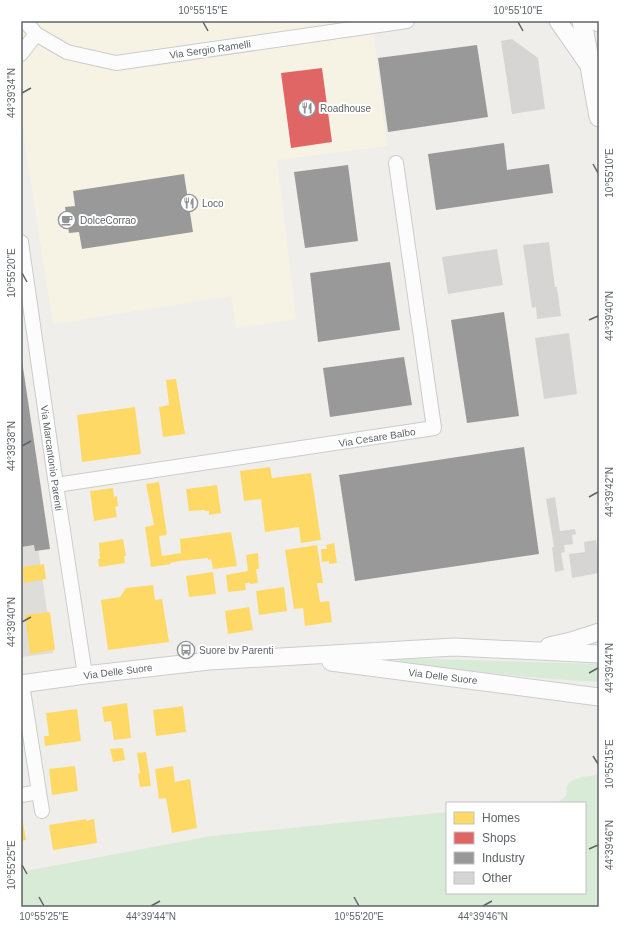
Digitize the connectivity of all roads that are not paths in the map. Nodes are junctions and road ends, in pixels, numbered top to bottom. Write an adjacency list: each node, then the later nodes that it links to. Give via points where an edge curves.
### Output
1 (25, 21): 7 (street, Via Sergio Ramelli)
2 (406, 21): 5 (street, Via Sergio Ramelli)
3 (558, 21): 9 (street)
4 (582, 21): 9 (main road)
5 (367, 23): 6 (street, Via Sergio Ramelli)
6 (326, 27): 7 (street, Via Sergio Ramelli, via 116,63 67,52)
7 (36, 34): 8 (street)
8 (21, 54)
9 (590, 67): 10 (main road)
10 (599, 117)
11 (396, 163): 13 (street, Via Cesare Balbo, via 434,428)
12 (21, 242): 13 (street, Via Marcantonio Parenti)
13 (56, 485): 18 (street, Via Marcantonio Parenti)
14 (599, 632): 15 (street)
15 (531, 650): 16 (street, Via Delle Suore); 17 (street, Via Delle Suore, via 454,647)
16 (599, 654)
17 (287, 656): 18 (street, Via Delle Suore); 20 (street, Via Delle Suore)
18 (85, 674): 19 (street, Via Delle Suore)
19 (22, 684): 21 (street)
20 (599, 697)
21 (39, 792): 22 (street); 23 (street)
22 (21, 795)
23 (42, 811)

